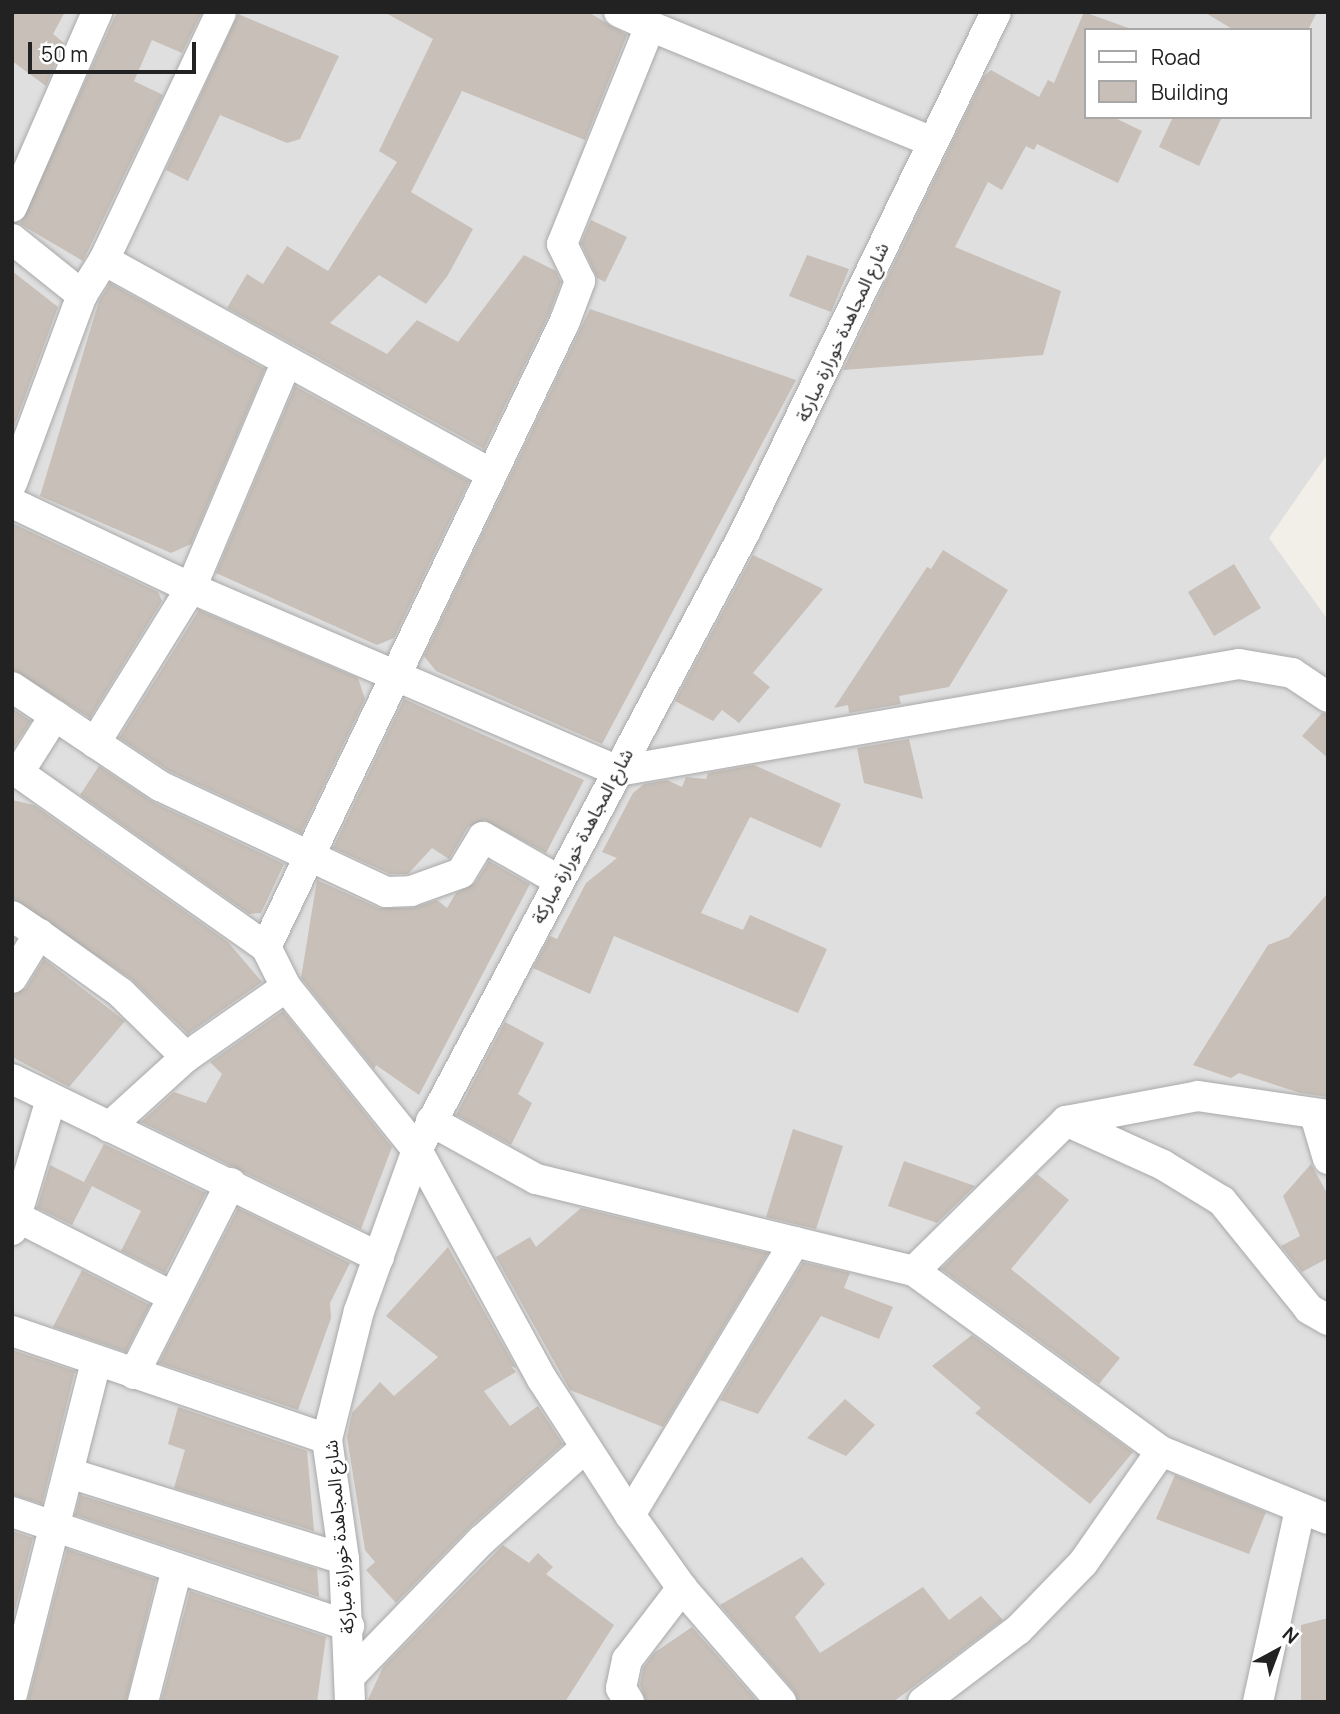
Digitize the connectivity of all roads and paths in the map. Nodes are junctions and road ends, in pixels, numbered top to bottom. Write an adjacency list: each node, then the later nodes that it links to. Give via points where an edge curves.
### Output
1 (97, 12): 7 (street)
2 (221, 12): 9 (street)
3 (619, 12): 5 (street)
4 (996, 12): 6 (street, شارع المجاهدة خورارة مباركة)
5 (650, 26): 6 (street); 12 (street, via 562,244 580,282)
6 (932, 141): 22 (street, شارع المجاهدة خورارة مباركة, via 745,532)
7 (12, 207)
8 (12, 239): 10 (street)
9 (104, 260): 10 (street); 11 (street)
10 (82, 295): 13 (street)
11 (286, 363): 12 (street); 15 (street)
12 (492, 474): 16 (street)
13 (12, 483)
14 (12, 503): 15 (street)
15 (191, 588): 16 (street); 20 (street)
16 (396, 676): 22 (street); 23 (street)
17 (12, 687): 19 (street)
18 (1328, 697): 22 (street, via 1292,673 1239,663)
19 (55, 715): 20 (street); 21 (street)
20 (95, 743): 23 (street, via 160,786)
21 (16, 770): 27 (street)
22 (618, 771): 24 (street, شارع المجاهدة خورارة مباركة)
23 (307, 856): 24 (street, via 386,892 411,891 461,873 483,837); 27 (street)
24 (558, 880): 34 (street, شارع المجاهدة خورارة مباركة)
25 (12, 916): 26 (street)
26 (39, 934): 28 (street); 30 (street, via 121,993)
27 (267, 947): 29 (street)
28 (12, 978)
29 (286, 987): 30 (street); 37 (street)
30 (186, 1057): 36 (street)
31 (12, 1079): 32 (street)
32 (51, 1099): 36 (street); 38 (street)
33 (1321, 1115): 35 (street, via 1198,1096); 39 (street)
34 (431, 1121): 37 (street, شارع المجاهدة خورارة مباركة); 42 (street, via 536,1179)
35 (1066, 1121): 44 (street); 46 (street, via 1163,1166 1222,1201 1309,1308)
36 (108, 1127): 40 (street)
37 (416, 1150): 43 (street, شارع المجاهدة خورارة مباركة); 51 (street)
38 (23, 1155): 41 (street)
39 (1328, 1158)
40 (231, 1183): 43 (street); 45 (street)
41 (15, 1223): 45 (street)
42 (795, 1242): 44 (street); 56 (street)
43 (379, 1257): 50 (street, شارع المجاهدة خورارة مباركة, via 359,1311)
44 (914, 1271): 52 (street)
45 (173, 1297): 49 (street)
46 (1328, 1321)
47 (12, 1331): 48 (street)
48 (96, 1361): 49 (street); 53 (street)
49 (134, 1374): 50 (street)
50 (327, 1439): 58 (street, شارع المجاهدة خورارة مباركة)
51 (585, 1448): 56 (street); 62 (street, via 482,1541)
52 (1161, 1451): 55 (street); 67 (street, via 1083,1563 1018,1630)
53 (69, 1473): 57 (street); 58 (street)
54 (12, 1512): 57 (street)
55 (1314, 1514): 68 (street)
56 (630, 1515): 60 (street)
57 (56, 1528): 59 (street); 63 (street)
58 (344, 1559): 61 (street, شارع المجاهدة خورارة مباركة)
59 (177, 1569): 61 (street); 64 (street)
60 (682, 1588): 65 (street, via 627,1660 621,1688); 66 (street)
61 (349, 1626): 62 (street, شارع المجاهدة خورارة مباركة)
62 (350, 1689)
63 (12, 1694)
64 (143, 1702)
65 (629, 1702)
66 (781, 1702)
67 (923, 1702)
68 (1258, 1702)

